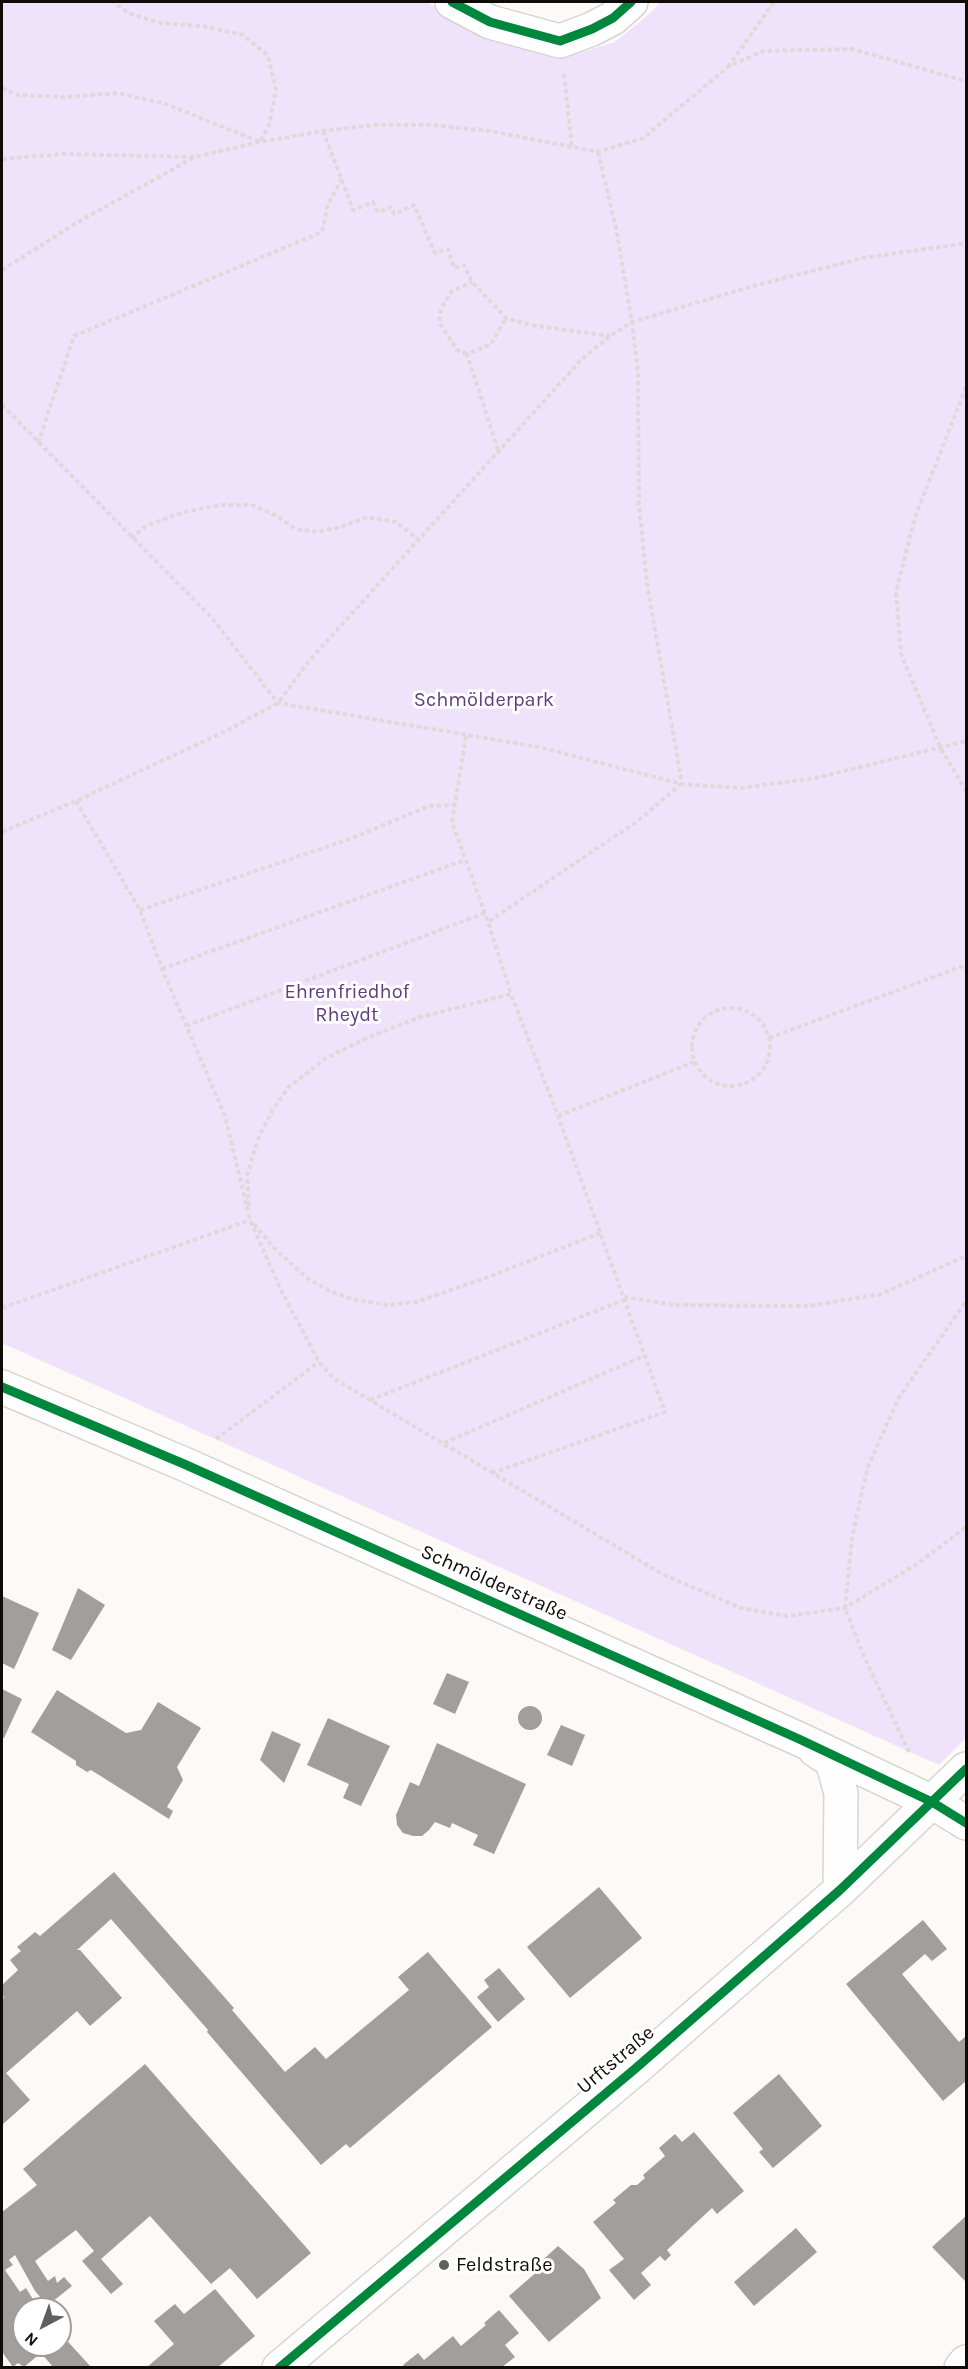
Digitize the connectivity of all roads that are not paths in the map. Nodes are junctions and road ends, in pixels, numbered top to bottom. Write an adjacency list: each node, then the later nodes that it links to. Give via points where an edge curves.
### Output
1 (452, 2): 2 (street, via 490,22 560,41 613,18)
2 (631, 2)
3 (2, 1387): 4 (street, Schmölderstraße, via 184,1464)
4 (798, 1739): 6 (street, Schmölderstraße); 8 (street, Schmölderstraße, via 832,1761 841,1793)
5 (966, 1769): 6 (street, Urftstraße)
6 (933, 1802): 7 (street, Schmölderstraße); 8 (street, Urftstraße)
7 (966, 1823)
8 (840, 1890): 10 (street, Urftstraße)
9 (966, 2362): 11 (street)
10 (279, 2367)
11 (961, 2367)

